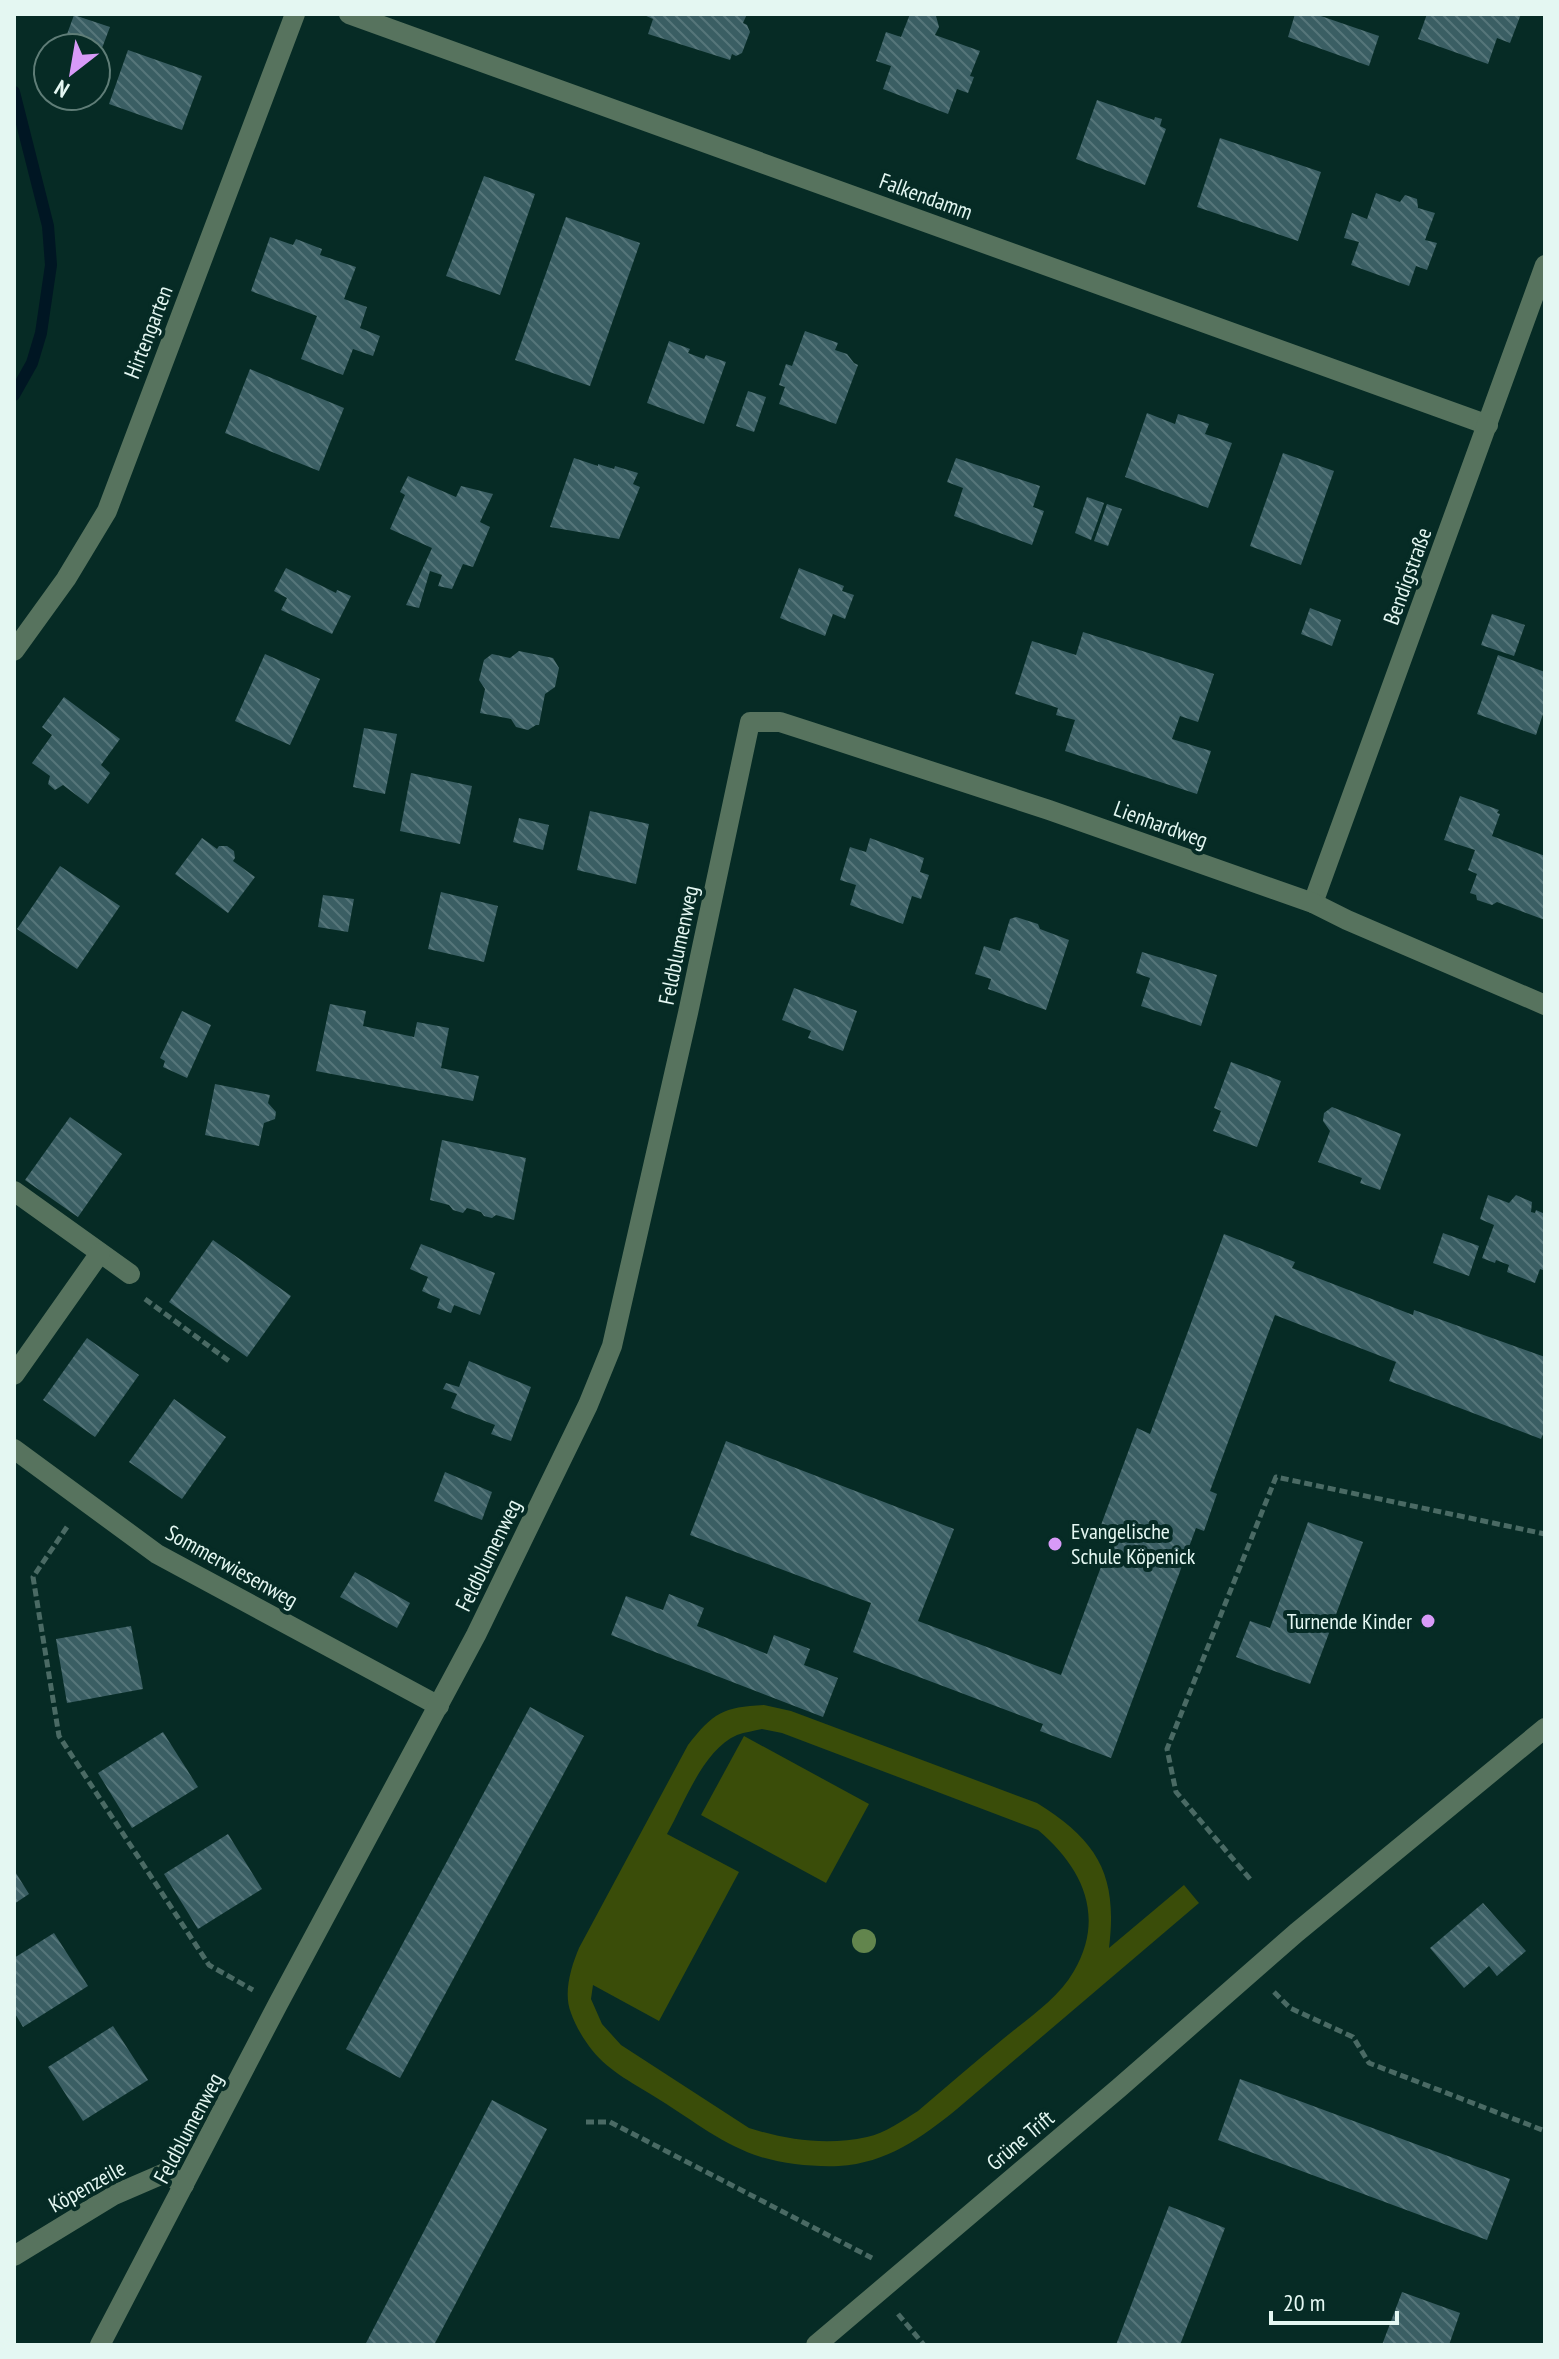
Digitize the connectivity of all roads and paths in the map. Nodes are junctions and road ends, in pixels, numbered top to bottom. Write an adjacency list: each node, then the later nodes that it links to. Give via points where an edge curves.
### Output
1 (295, 14): 5 (street, Hirtengarten, via 107,511)
2 (349, 14): 4 (street, Falkendamm)
3 (1545, 265): 4 (street, Bendigstraße)
4 (1488, 425): 7 (street, Bendigstraße)
5 (14, 651)
6 (750, 722): 7 (street, Lienhardweg, via 780,722); 17 (street, Feldblumenweg, via 612,1346)
7 (1313, 903): 8 (street, Lienhardweg)
8 (1545, 1005)
9 (14, 1191): 10 (street)
10 (100, 1253): 11 (street); 13 (street)
11 (130, 1274): 12 (path, via 147,1302)
12 (229, 1361)
13 (14, 1375)
14 (14, 1449): 15 (street, Sommerwiesenweg)
15 (87, 1500): 17 (street, Sommerwiesenweg, via 157,1554); 21 (path, via 33,1577 59,1736 209,1965)
16 (1545, 1534): 19 (path, via 1276,1477 1167,1749 1176,1792)
17 (439, 1706): 21 (street, Feldblumenweg)
18 (1545, 1728): 20 (street, Grüne Trift)
19 (1250, 1879)
20 (1253, 1969): 23 (path, via 1290,2008 1353,2037 1369,2063); 26 (street, Grüne Trift)
21 (278, 2004): 24 (street, Feldblumenweg)
22 (586, 2122): 26 (path, via 610,2122 872,2259)
23 (1545, 2131)
24 (184, 2185): 25 (street, Köpenzeile, via 165,2173 114,2195); 27 (street, Feldblumenweg)
25 (14, 2256)
26 (886, 2286): 28 (street, Grüne Trift); 29 (path)
27 (100, 2345)
28 (816, 2345)
29 (924, 2345)

